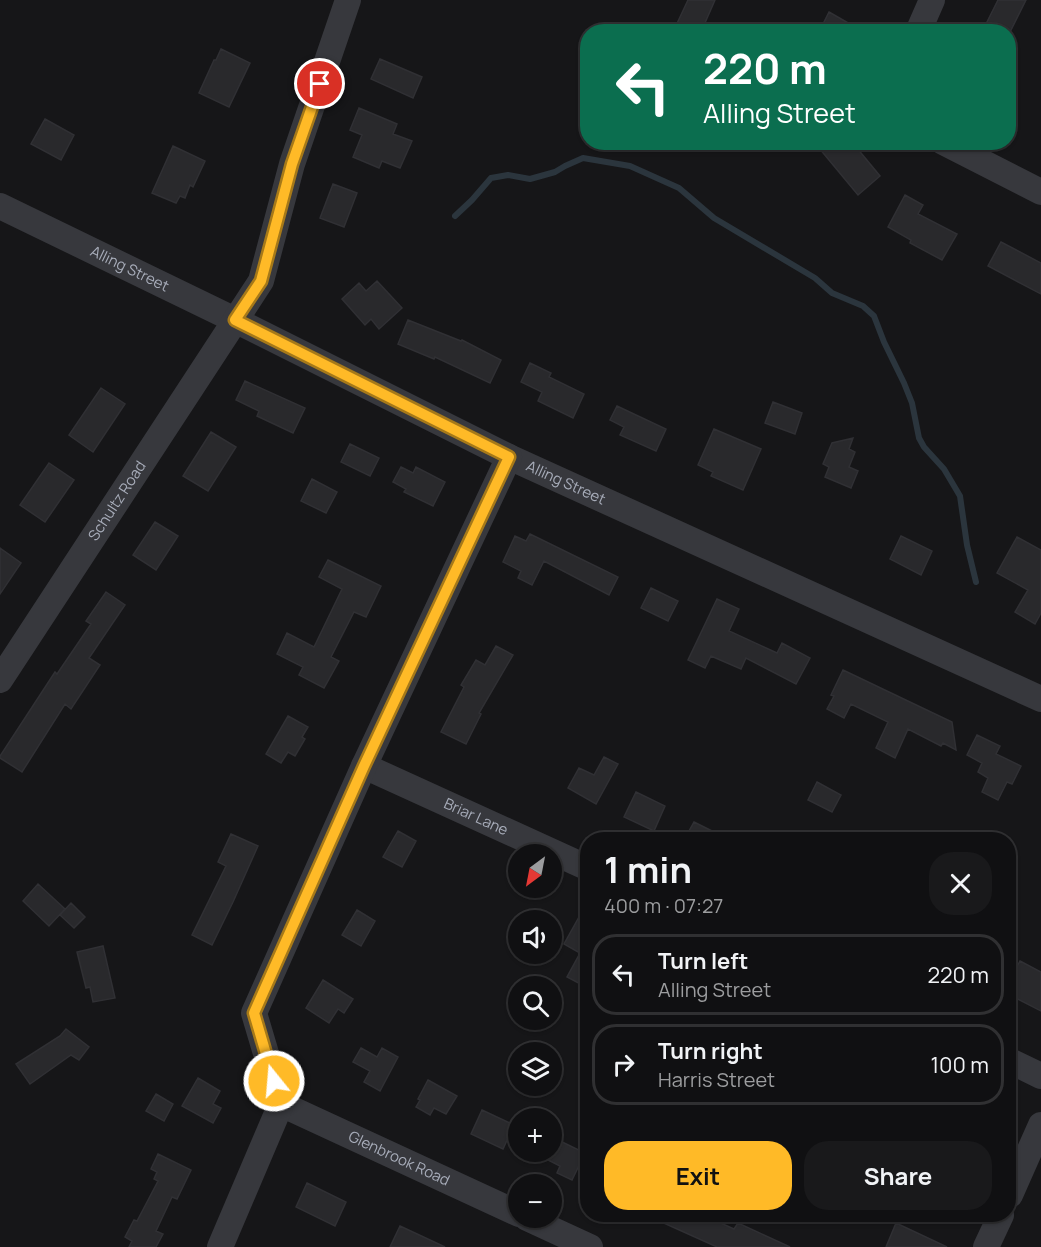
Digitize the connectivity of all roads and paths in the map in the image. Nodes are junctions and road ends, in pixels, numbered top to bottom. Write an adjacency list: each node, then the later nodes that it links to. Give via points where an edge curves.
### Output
1 (348, 0): 7 (street, Schultz Road, via 292,164 261,281)
2 (932, 0): 3 (street)
3 (922, 24)
4 (959, 150): 5 (street)
5 (1041, 192)
6 (0, 207): 7 (street, Alling Street)
7 (235, 320): 8 (street, Alling Street); 9 (street, Schultz Road)
8 (509, 457): 10 (street, Alling Street); 11 (street)
9 (0, 680)
10 (1041, 699)
11 (364, 766): 12 (street, Briar Lane); 15 (street, via 254,1013)
12 (580, 864)
13 (1016, 1064): 14 (street)
14 (1041, 1076)
15 (281, 1104): 18 (street, Glenbrook Road); 21 (street)
16 (1041, 1125): 17 (street)
17 (1016, 1181)
18 (508, 1209)
19 (998, 1222): 23 (street)
20 (549, 1228): 22 (street)
21 (220, 1247)
22 (590, 1247)
23 (986, 1247)

